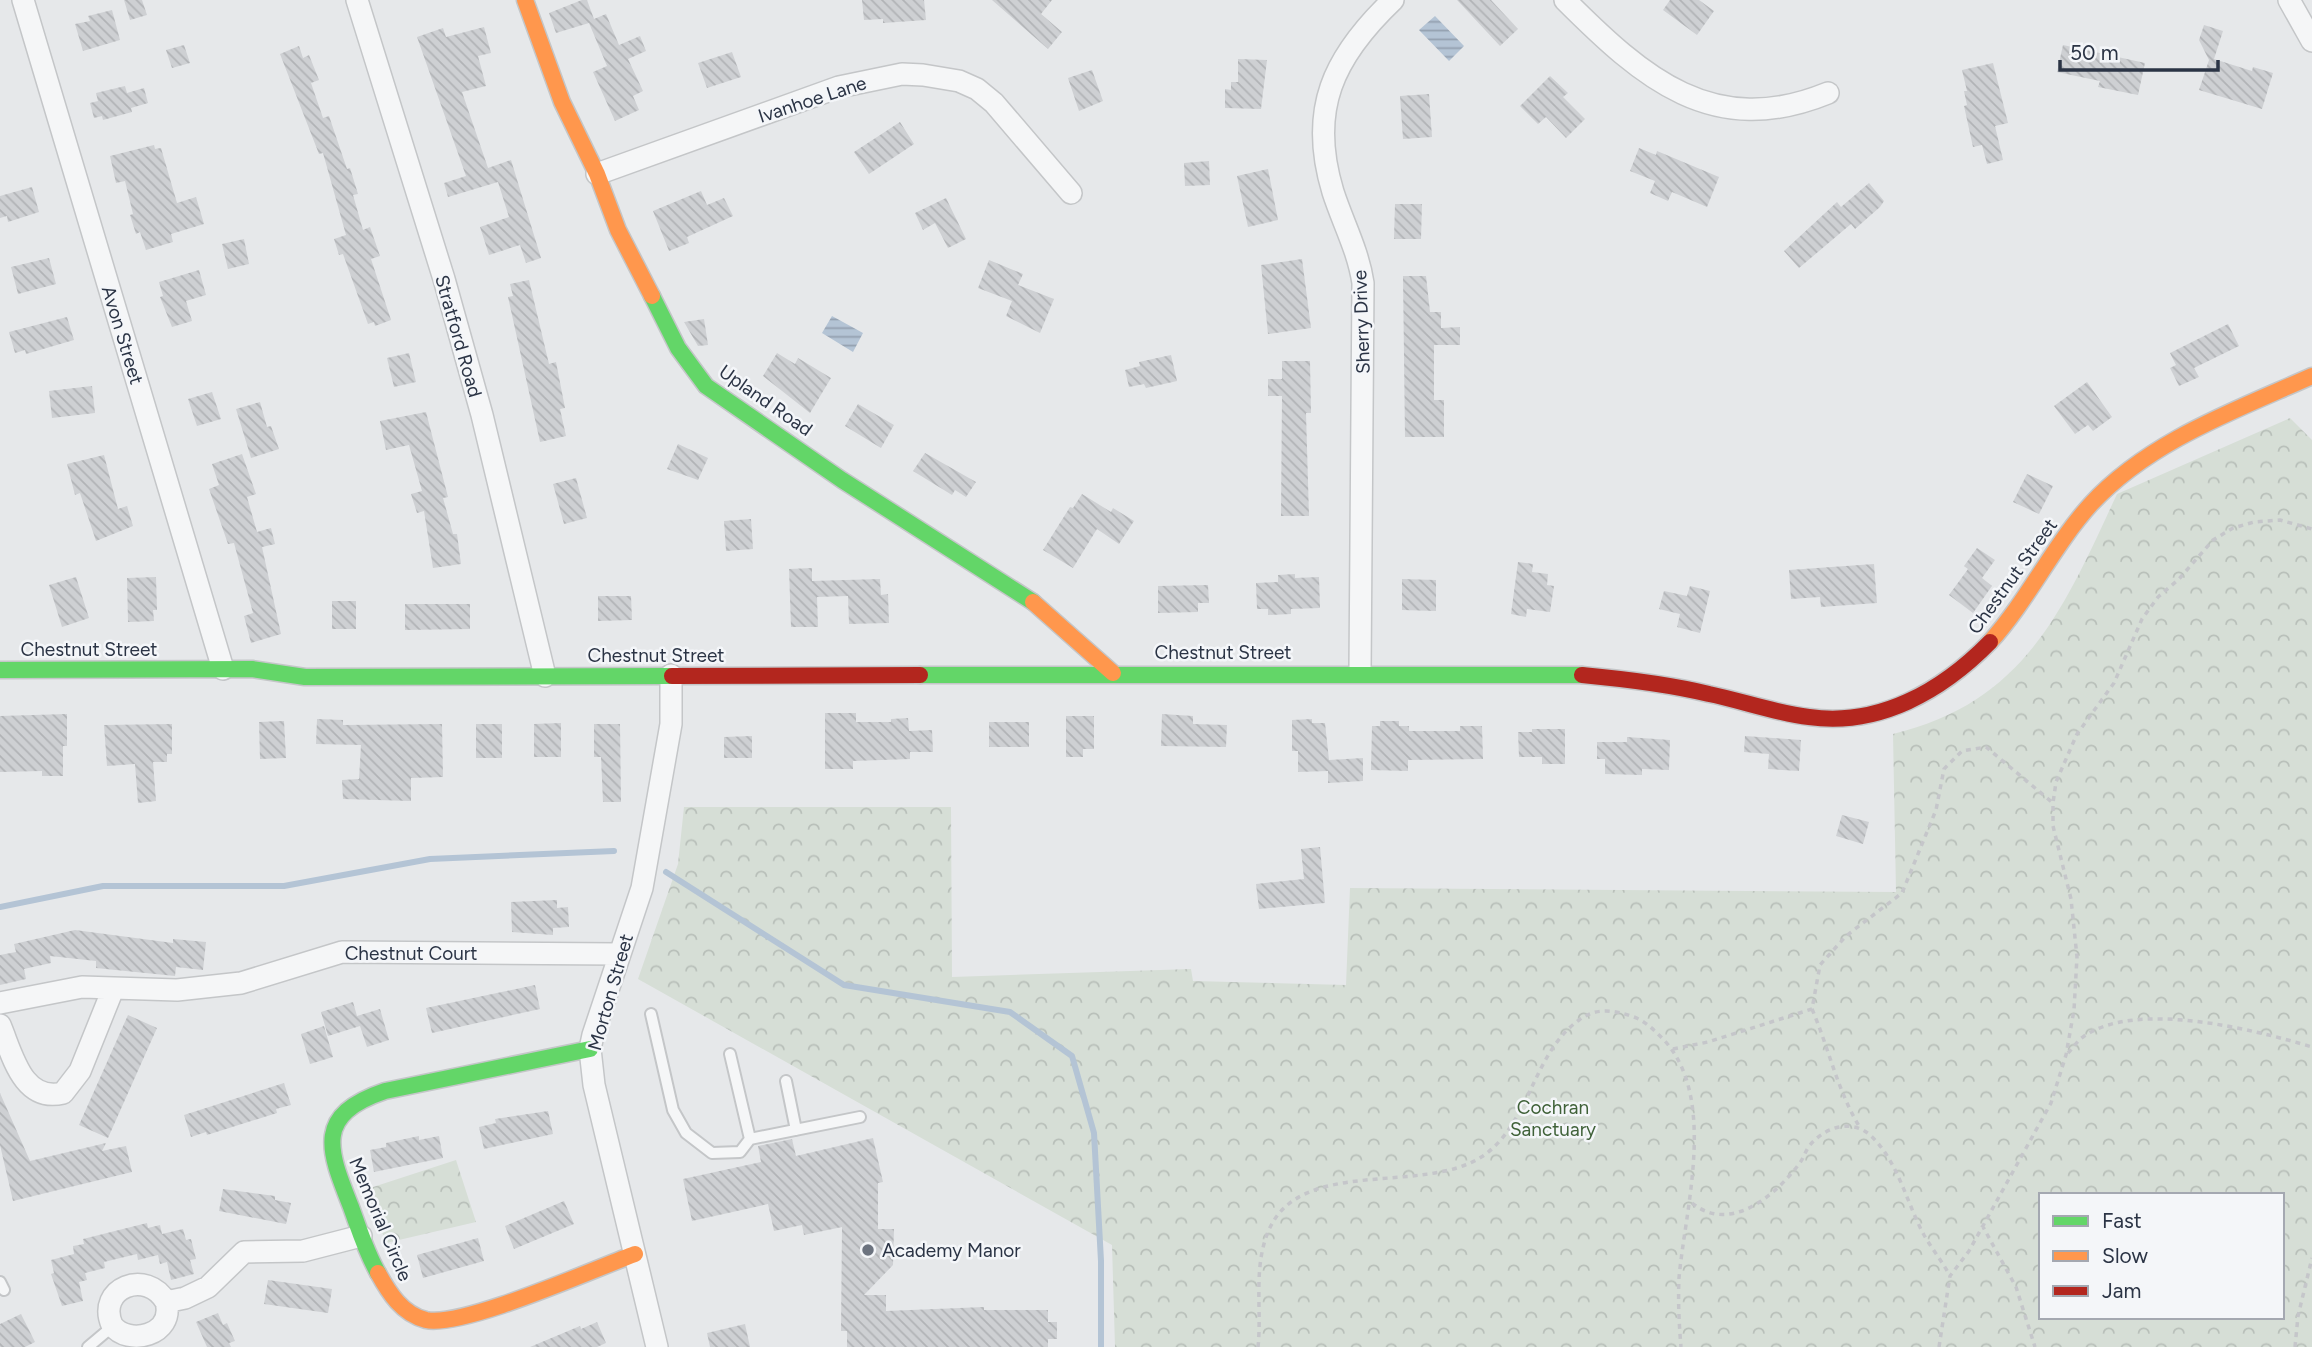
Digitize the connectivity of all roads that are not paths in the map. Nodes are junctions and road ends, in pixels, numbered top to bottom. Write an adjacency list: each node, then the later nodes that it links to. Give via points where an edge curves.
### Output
1 (23, 0): 12 (street, Avon Street)
2 (357, 0): 16 (street, Stratford Road, via 482,415)
3 (525, 0): 9 (street, Upland Road, via 562,102)
4 (1393, 0): 14 (street, Sherry Drive, via 1342,60 1322,120 1327,167 1363,283)
5 (1565, 0): 8 (street, via 1625,57 1663,84 1699,101 1723,109 1771,110)
6 (2297, 2): 7 (street)
7 (2312, 41)
8 (1828, 93)
9 (597, 174): 10 (street, Ivanhoe Lane, via 839,87 923,75 977,89); 15 (street, Upland Road, via 651,296 678,348 706,386 842,480 1032,601)
10 (1071, 193)
11 (2312, 376): 14 (street, Chestnut Street, via 2190,432 2122,475 2098,496 1991,645 1934,691 1905,704 1847,718 1819,718 1613,677)
12 (223, 669): 13 (street, Chestnut Street); 16 (street, Chestnut Street, via 306,677)
13 (0, 670)
14 (1360, 672): 15 (street, Chestnut Street)
15 (1113, 673): 17 (street, Chestnut Street)
16 (545, 676): 17 (street, Chestnut Street)
17 (671, 676): 18 (street, Morton Street, via 671,724 642,888)
18 (619, 954): 19 (street, Chestnut Court, via 342,952 241,983 177,990); 23 (street, Morton Street)
19 (113, 989): 20 (street, Chestnut Court, via 82,987); 22 (street, via 80,1071 63,1093 41,1093 29,1086)
20 (0, 1003)
21 (651, 1014): 28 (lane, via 673,1110 686,1133 712,1153 740,1152)
22 (0, 1025)
23 (590, 1049): 29 (street, Memorial Circle, via 385,1091 350,1105 333,1133 332,1159); 30 (street, Morton Street, via 594,1085)
24 (730, 1054): 28 (lane)
25 (786, 1081): 27 (lane)
26 (860, 1118): 27 (lane)
27 (796, 1130): 28 (lane)
28 (750, 1139)
29 (361, 1236): 30 (street, Memorial Circle, via 391,1296 416,1315 439,1322 462,1319); 31 (street, via 303,1251 244,1252 208,1287)
30 (635, 1254): 34 (street, Morton Street)
31 (166, 1302): 32 (street, via 167,1321 151,1339 126,1339); 32 (street, via 148,1285 129,1284 111,1302)
32 (113, 1326): 33 (lane)
33 (88, 1347)
34 (657, 1347)

